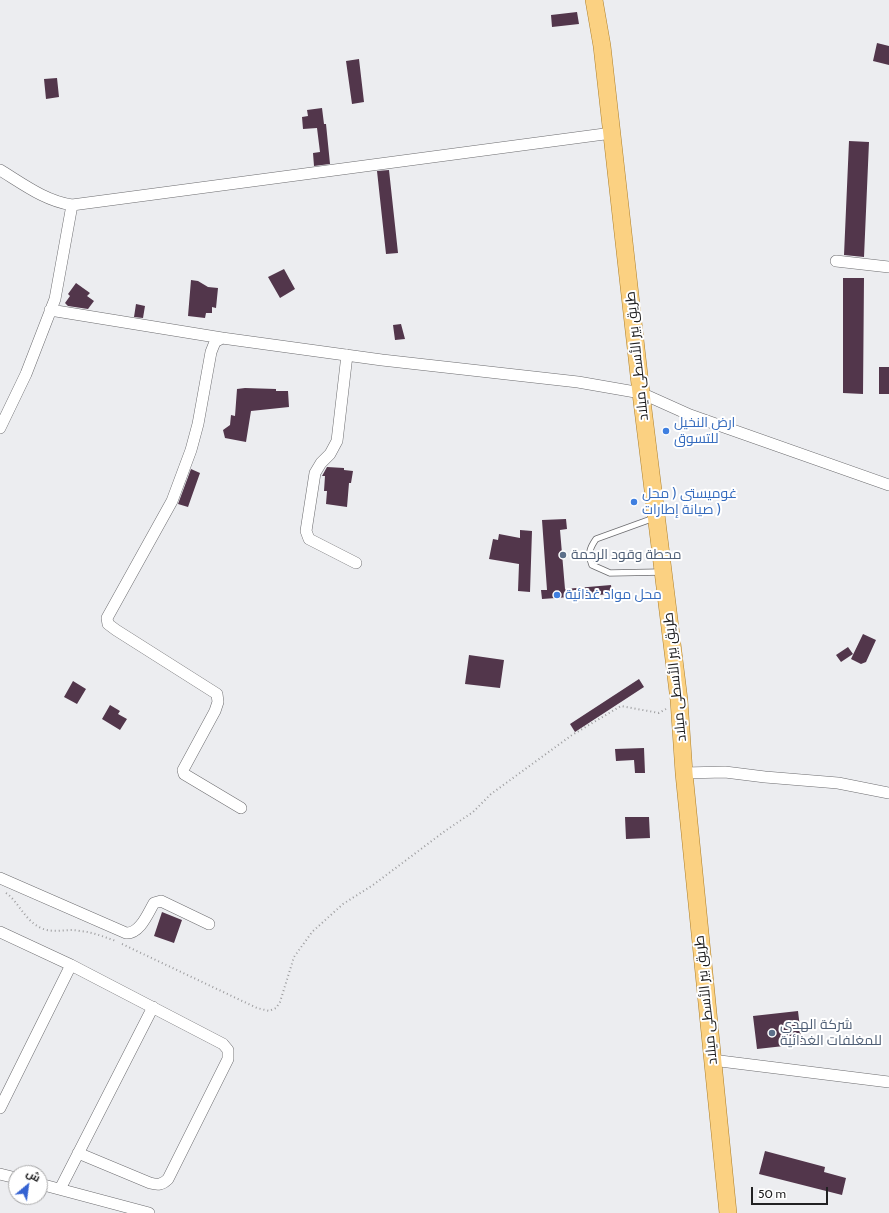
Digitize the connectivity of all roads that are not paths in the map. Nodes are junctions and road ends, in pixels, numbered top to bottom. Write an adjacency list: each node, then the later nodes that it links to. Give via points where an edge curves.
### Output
1 (594, 0): 2 (main road, طريق بير الأسطى ميلاد)
2 (612, 133): 4 (street); 10 (main road, طريق بير الأسطى ميلاد)
3 (0, 170): 4 (street, via 46,198)
4 (72, 205): 7 (street)
5 (836, 261): 6 (street)
6 (889, 267)
7 (50, 310): 8 (street); 11 (street, via 26,374)
8 (222, 338): 9 (street); 18 (street, via 215,342 211,352 198,424 172,501 107,618 108,624 116,630 217,694 215,711 183,770 184,774)
9 (347, 355): 10 (street, via 578,382); 14 (street, via 337,441 315,473 306,531 309,539)
10 (641, 393): 12 (street, via 690,415); 13 (main road, طريق بير الأسطى ميلاد)
11 (0, 428)
12 (889, 485)
13 (657, 517): 15 (main road, طريق بير الأسطى ميلاد); 15 (lane, via 596,539 590,546 589,556 592,565 610,573)
14 (356, 563)
15 (663, 572): 16 (main road, طريق بير الأسطى ميلاد, via 679,700)
16 (684, 773): 17 (street, via 725,772 838,783); 24 (main road, طريق بير الأسطى ميلاد)
17 (889, 793)
18 (241, 808)
19 (0, 878): 20 (street, via 126,933 132,934 138,929 154,903 161,901)
20 (209, 924)
21 (0, 932): 22 (street)
22 (71, 965): 23 (street); 26 (street)
23 (153, 1007): 27 (street); 27 (street, via 223,1044 229,1054 168,1179 164,1183 150,1183)
24 (712, 1060): 25 (street); 31 (main road, طريق بير الأسطى ميلاد)
25 (889, 1082)
26 (0, 1108)
27 (78, 1153): 29 (street)
28 (48, 1186): 29 (street)
29 (60, 1190): 30 (street)
30 (148, 1213)
31 (728, 1213)

